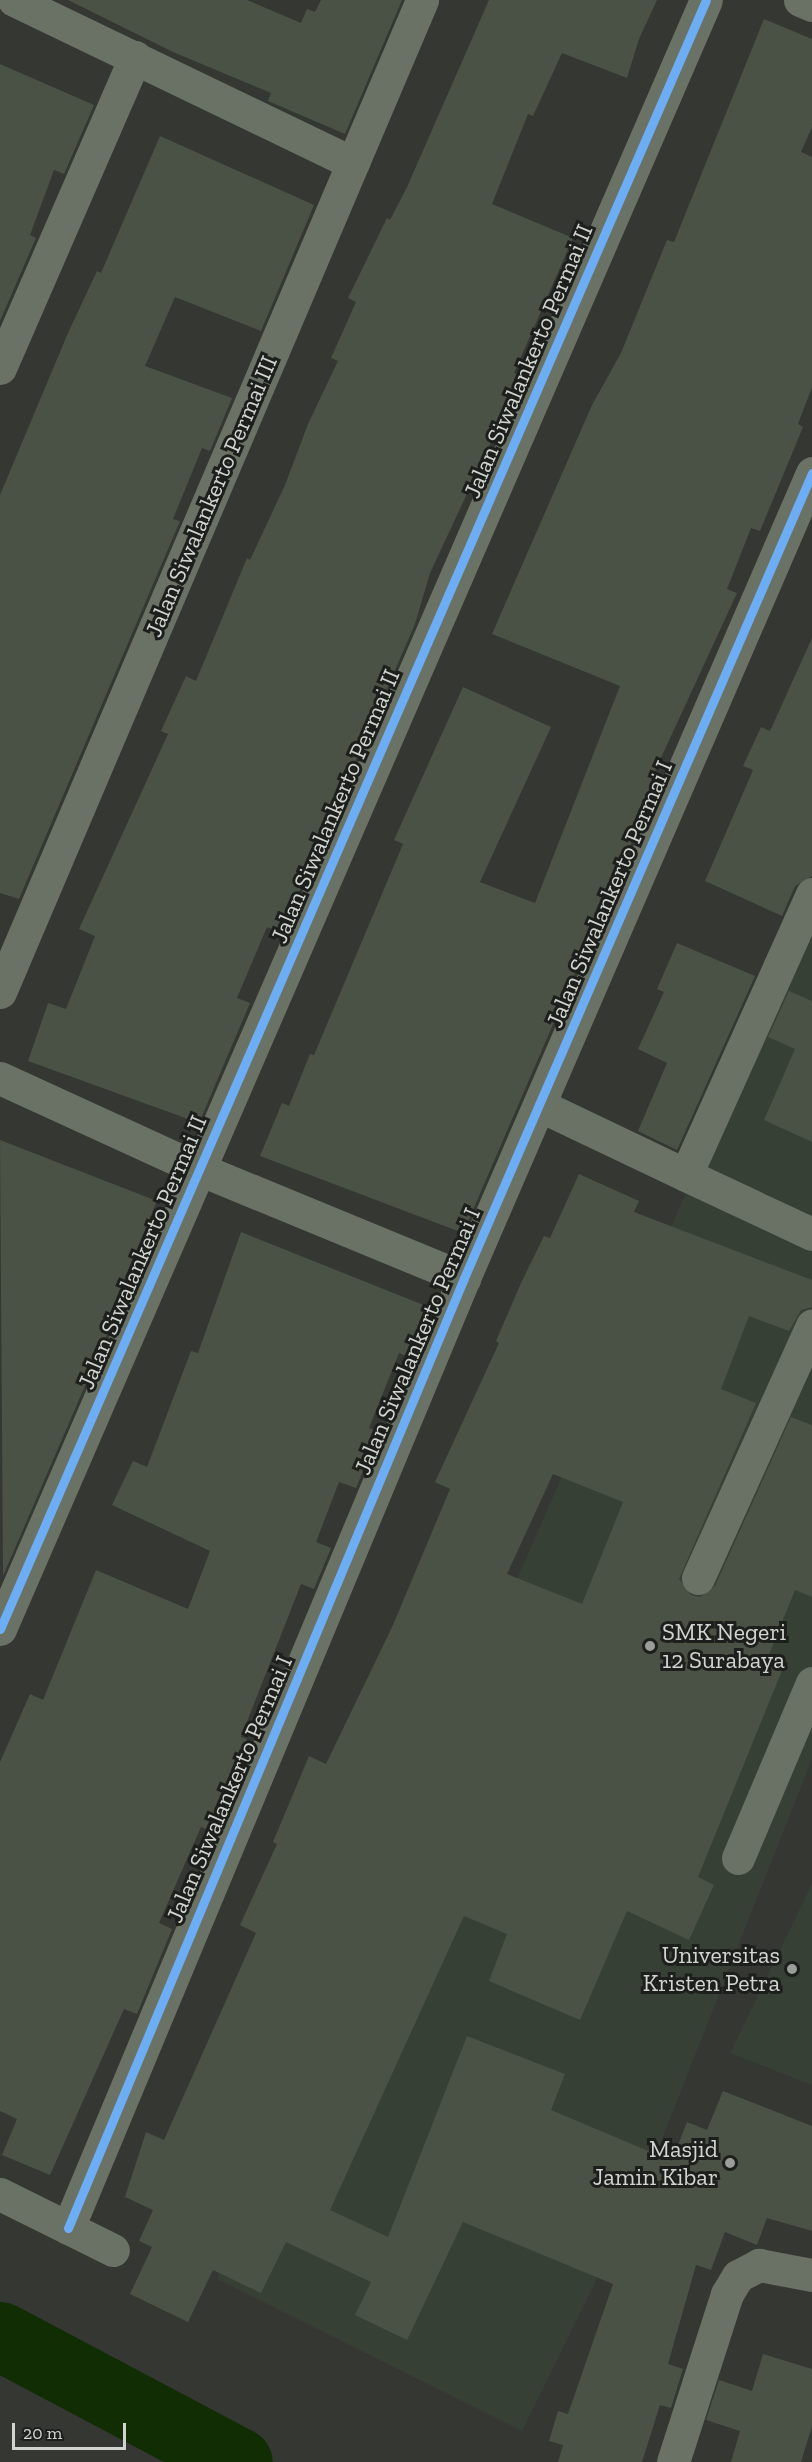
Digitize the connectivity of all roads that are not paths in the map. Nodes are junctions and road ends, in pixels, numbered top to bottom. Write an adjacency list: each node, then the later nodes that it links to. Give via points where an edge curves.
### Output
1 (14, 0): 6 (street)
2 (422, 0): 7 (street, Jalan Siwalankerto Permai III)
3 (706, 0): 14 (street, Jalan Siwalankerto Permai II)
4 (800, 0): 5 (street)
5 (812, 5)
6 (135, 57): 7 (street); 8 (street)
7 (353, 163): 11 (street, Jalan Siwalankerto Permai III)
8 (0, 368)
9 (812, 473): 13 (street, Jalan Siwalankerto Permai I)
10 (812, 894): 15 (street)
11 (0, 992)
12 (0, 1078): 14 (street)
13 (539, 1105): 15 (street); 17 (street, Jalan Siwalankerto Permai I)
14 (199, 1169): 17 (street); 20 (street, Jalan Siwalankerto Permai II)
15 (686, 1174): 16 (street)
16 (812, 1234)
17 (464, 1278): 24 (street, Jalan Siwalankerto Permai I)
18 (812, 1325): 19 (street)
19 (698, 1578)
20 (0, 1629)
21 (812, 1683): 22 (street)
22 (738, 1858)
23 (0, 2194): 24 (street)
24 (68, 2228): 25 (street)
25 (113, 2250)
26 (812, 2275): 27 (street, via 759,2265 738,2276 727,2294)
27 (673, 2462)

